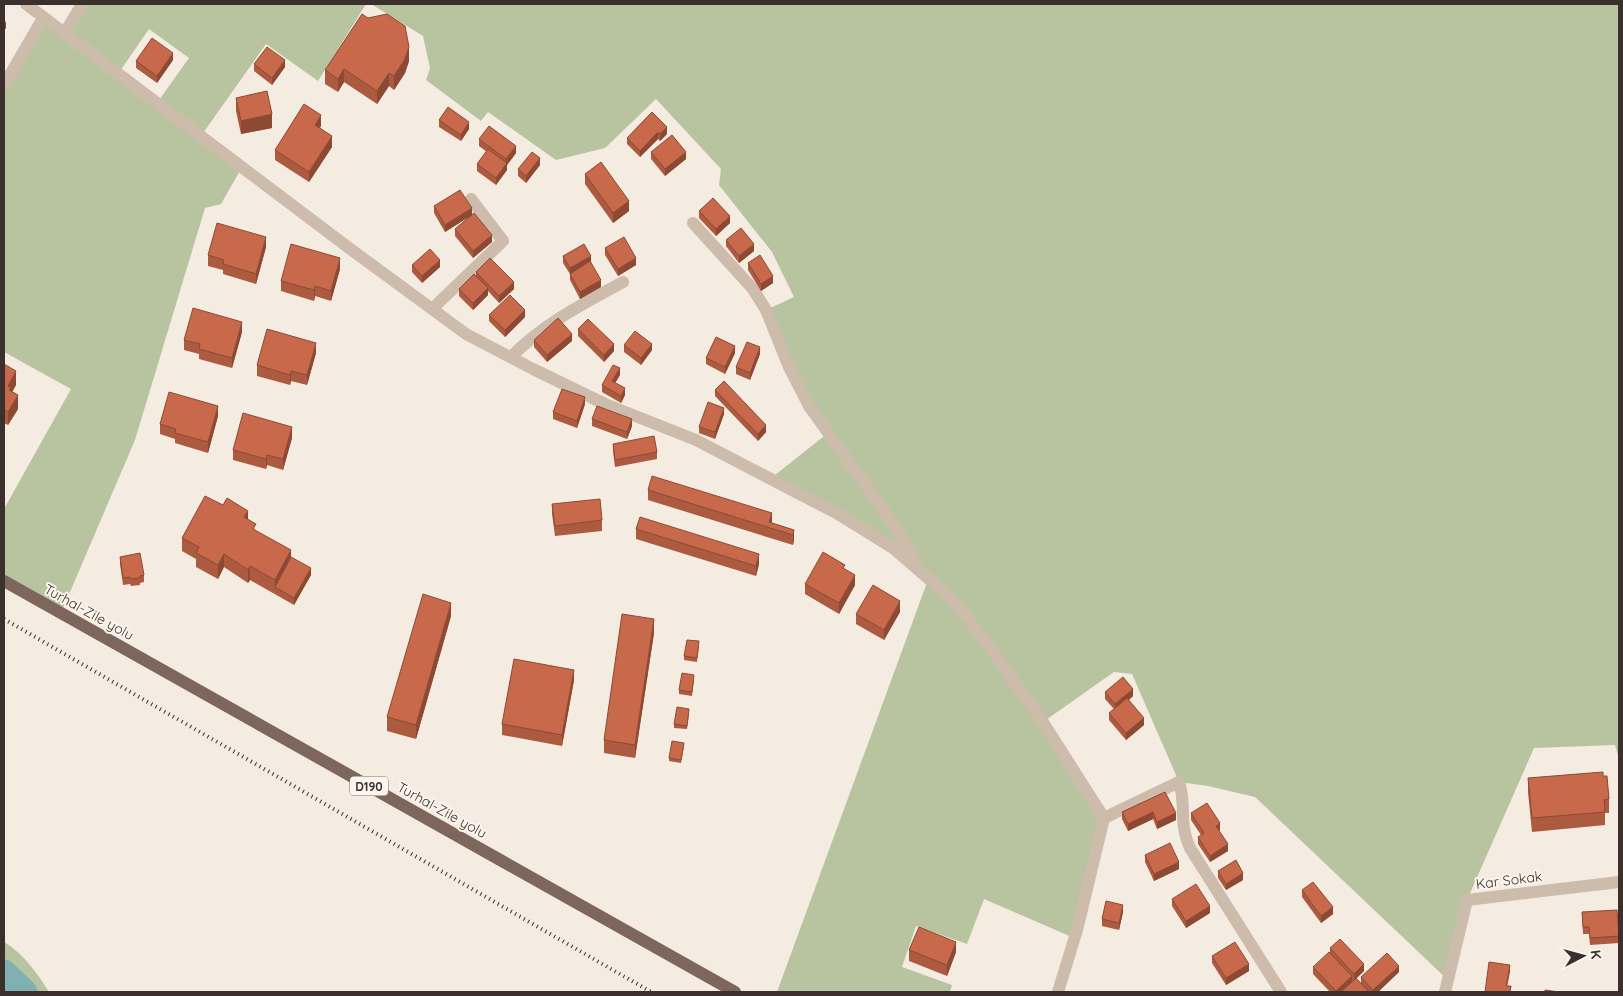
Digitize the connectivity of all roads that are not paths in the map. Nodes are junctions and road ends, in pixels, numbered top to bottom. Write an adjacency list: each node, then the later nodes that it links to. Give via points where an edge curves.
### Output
1 (26, 4): 3 (street)
2 (82, 4): 4 (street)
3 (43, 18): 4 (street); 5 (street)
4 (64, 34): 9 (street)
5 (4, 85)
6 (471, 199): 9 (street, via 503,241)
7 (693, 223): 11 (street, via 752,289 766,310 809,406 896,528)
8 (623, 282): 10 (street, via 540,330)
9 (432, 309): 10 (street, via 466,334)
10 (511, 358): 11 (street, via 735,460 848,520)
11 (921, 570): 13 (street, via 971,622 1001,661)
12 (4, 581): 15 (main road, Turhal-Zile yolu / D190)
13 (1104, 818): 16 (street, via 1077,930); 17 (street, via 1179,782 1182,826 1190,848)
14 (1619, 882): 18 (street, Kar Sokak, via 1467,900)
15 (735, 992)
16 (1058, 992)
17 (1281, 992)
18 (1445, 992)

